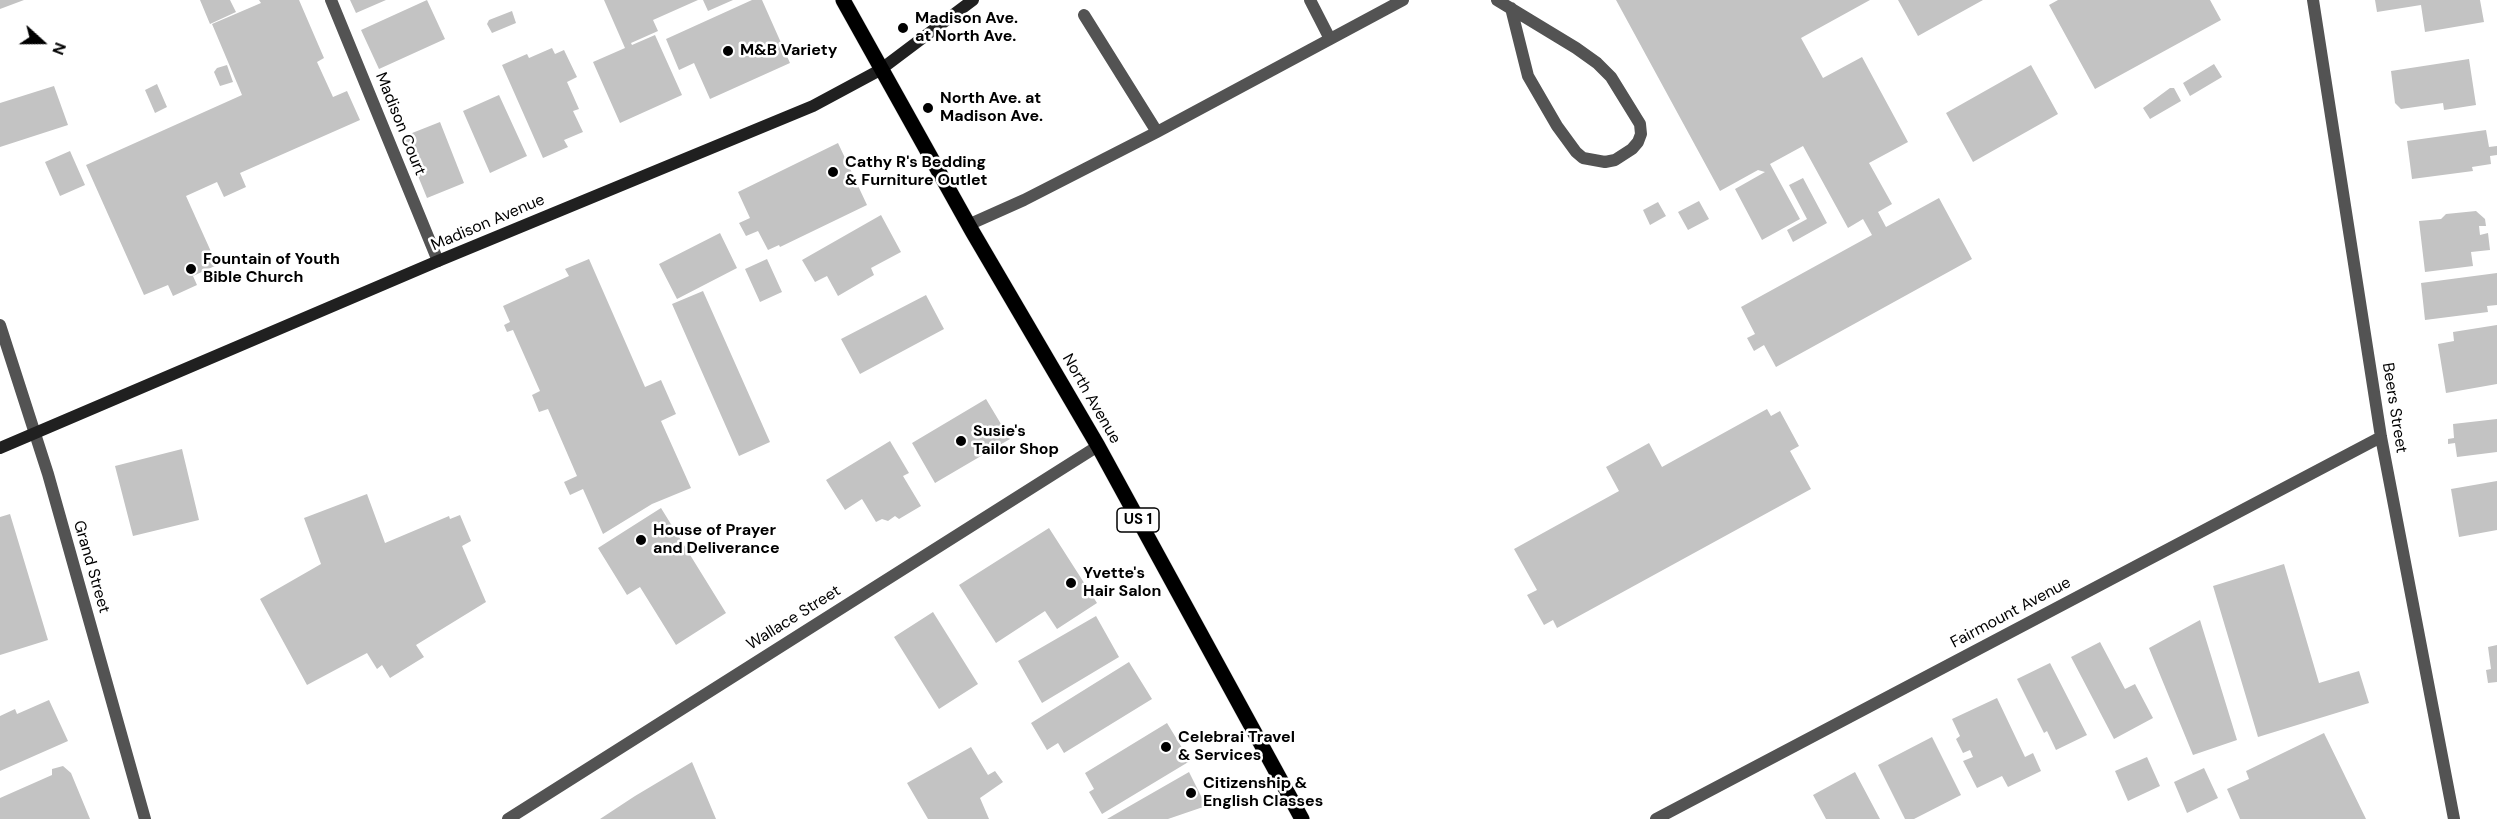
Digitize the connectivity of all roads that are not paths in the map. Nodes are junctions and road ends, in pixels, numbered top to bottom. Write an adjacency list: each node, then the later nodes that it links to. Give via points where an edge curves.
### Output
1 (331, 0): 14 (street, Madison Court)
2 (843, 0): 11 (main road, North Avenue / US 1)
3 (973, 0): 11 (main road, Madison Avenue)
4 (1310, 0): 10 (street)
5 (1403, 0): 10 (street)
6 (1497, 0): 8 (street)
7 (2313, 0): 17 (street, Beers Street)
8 (1511, 8): 8 (street, via 1576,48 1611,77 1640,124 1641,134 1632,149 1605,162 1583,158 1576,152 1528,76)
9 (1084, 15): 12 (street)
10 (1330, 39): 12 (street)
11 (880, 70): 13 (main road, North Avenue / US 1); 14 (main road, Madison Avenue, via 813,106)
12 (1157, 132): 13 (street)
13 (968, 225): 18 (main road, North Avenue / US 1)
14 (438, 261): 16 (main road, Madison Avenue)
15 (0, 326): 16 (street, Grand Street)
16 (35, 433): 19 (main road, Madison Avenue); 20 (street, Grand Street)
17 (2381, 437): 23 (street, Fairmount Avenue); 24 (street, Beers Street)
18 (1098, 446): 21 (street, Wallace Street); 22 (main road, North Avenue / US 1)
19 (0, 448)
20 (145, 819)
21 (508, 819)
22 (1302, 819)
23 (1656, 819)
24 (2454, 819)

